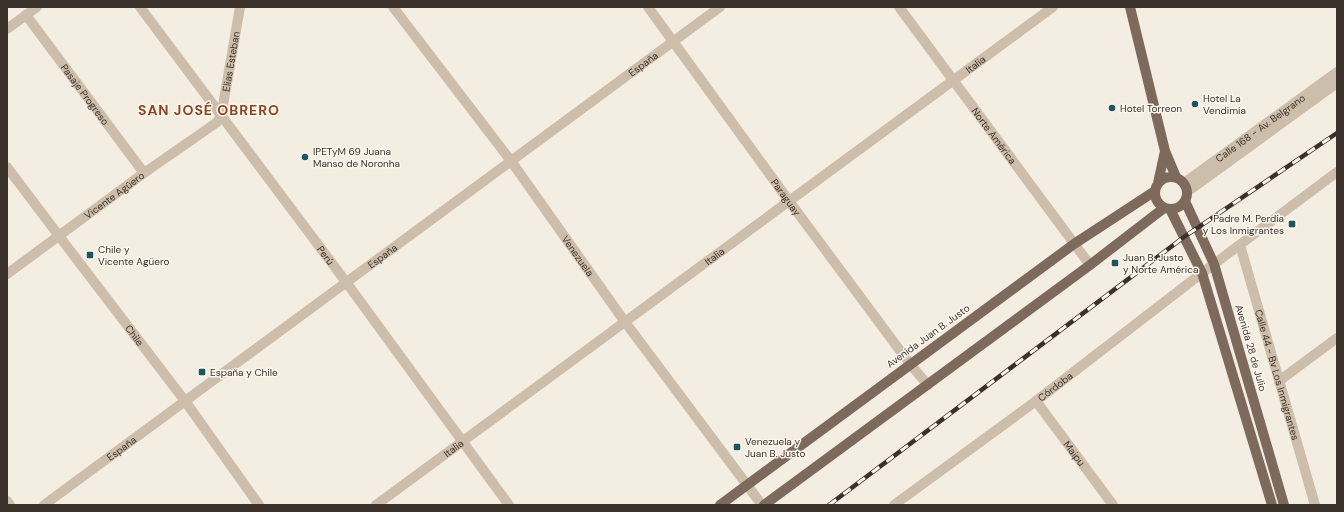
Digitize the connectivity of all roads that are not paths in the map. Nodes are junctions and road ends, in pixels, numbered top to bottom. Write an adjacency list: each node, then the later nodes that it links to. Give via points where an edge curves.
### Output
1 (37, 7): 10 (street)
2 (140, 7): 16 (street, Perú)
3 (240, 7): 16 (street, Elias Esteban)
4 (392, 7): 18 (street, Venezuela)
5 (648, 7): 12 (street, Paraguay)
6 (720, 7): 12 (street, España)
7 (899, 7): 14 (street, Norte América)
8 (1130, 7): 17 (main road, Avenida 28 de Julio)
9 (1050, 8): 14 (street, Italia)
10 (26, 16): 11 (street); 21 (street, Pasaje Progreso)
11 (7, 29)
12 (674, 42): 18 (street, España); 24 (street, Paraguay)
13 (1337, 72): 23 (street, Calle 168 - Av. Belgrano)
14 (953, 80): 24 (street, Italia); 27 (street, Norte América)
15 (1337, 83): 23 (street)
16 (221, 117): 21 (street, Vicente Agüero); 33 (street, Perú)
17 (1165, 152): 22 (main road); 23 (main road, Avenida 28 de Julio)
18 (511, 161): 33 (street, España); 34 (street, Venezuela)
19 (7, 167): 26 (street, Chile)
20 (1337, 172): 28 (street, Córdoba)
21 (144, 173): 26 (street, Vicente Agüero)
22 (1156, 187): 23 (main road, via 1166,177); 25 (main road, via 1157,201); 27 (main road, Avenida Juan B. Justo)
23 (1183, 188): 25 (main road, via 1179,207); 29 (main road, Avenida 28 de Julio)
24 (789, 201): 34 (street, Italia); 36 (street, Paraguay)
25 (1167, 209): 30 (main road); 31 (main road)
26 (59, 236): 32 (street, Vicente Agüero); 39 (street, Chile)
27 (1074, 244): 30 (street, Norte América); 36 (main road, Avenida Juan B. Justo)
28 (1240, 245): 29 (street, Córdoba); 37 (street, Calle 44 - Bv Los Inmigrantes)
29 (1214, 264): 31 (street, Córdoba); 54 (main road, Avenida 28 de Julio)
30 (1090, 265): 38 (main road)
31 (1202, 272): 40 (street, Córdoba); 53 (main road)
32 (7, 274)
33 (346, 282): 39 (street, España); 41 (street, Perú)
34 (626, 322): 41 (street, Italia); 42 (street, Venezuela)
35 (1337, 338): 37 (street)
36 (910, 364): 38 (street, Paraguay); 42 (main road, Avenida Juan B. Justo)
37 (1279, 381): 55 (street, Calle 44 - Bv Los Inmigrantes)
38 (928, 385): 50 (main road)
39 (185, 401): 45 (street, España); 46 (street, Chile)
40 (1036, 401): 51 (street, Córdoba); 52 (street, Maipu)
41 (462, 442): 47 (street, Italia); 48 (street, Perú)
42 (747, 485): 49 (main road, Avenida Juan B. Justo); 50 (street, Venezuela)
43 (7, 501): 44 (street)
44 (10, 505)
45 (44, 505)
46 (259, 505)
47 (376, 505)
48 (509, 505)
49 (720, 505)
50 (763, 505)
51 (894, 505)
52 (1113, 505)
53 (1272, 505)
54 (1284, 505)
55 (1315, 505)

